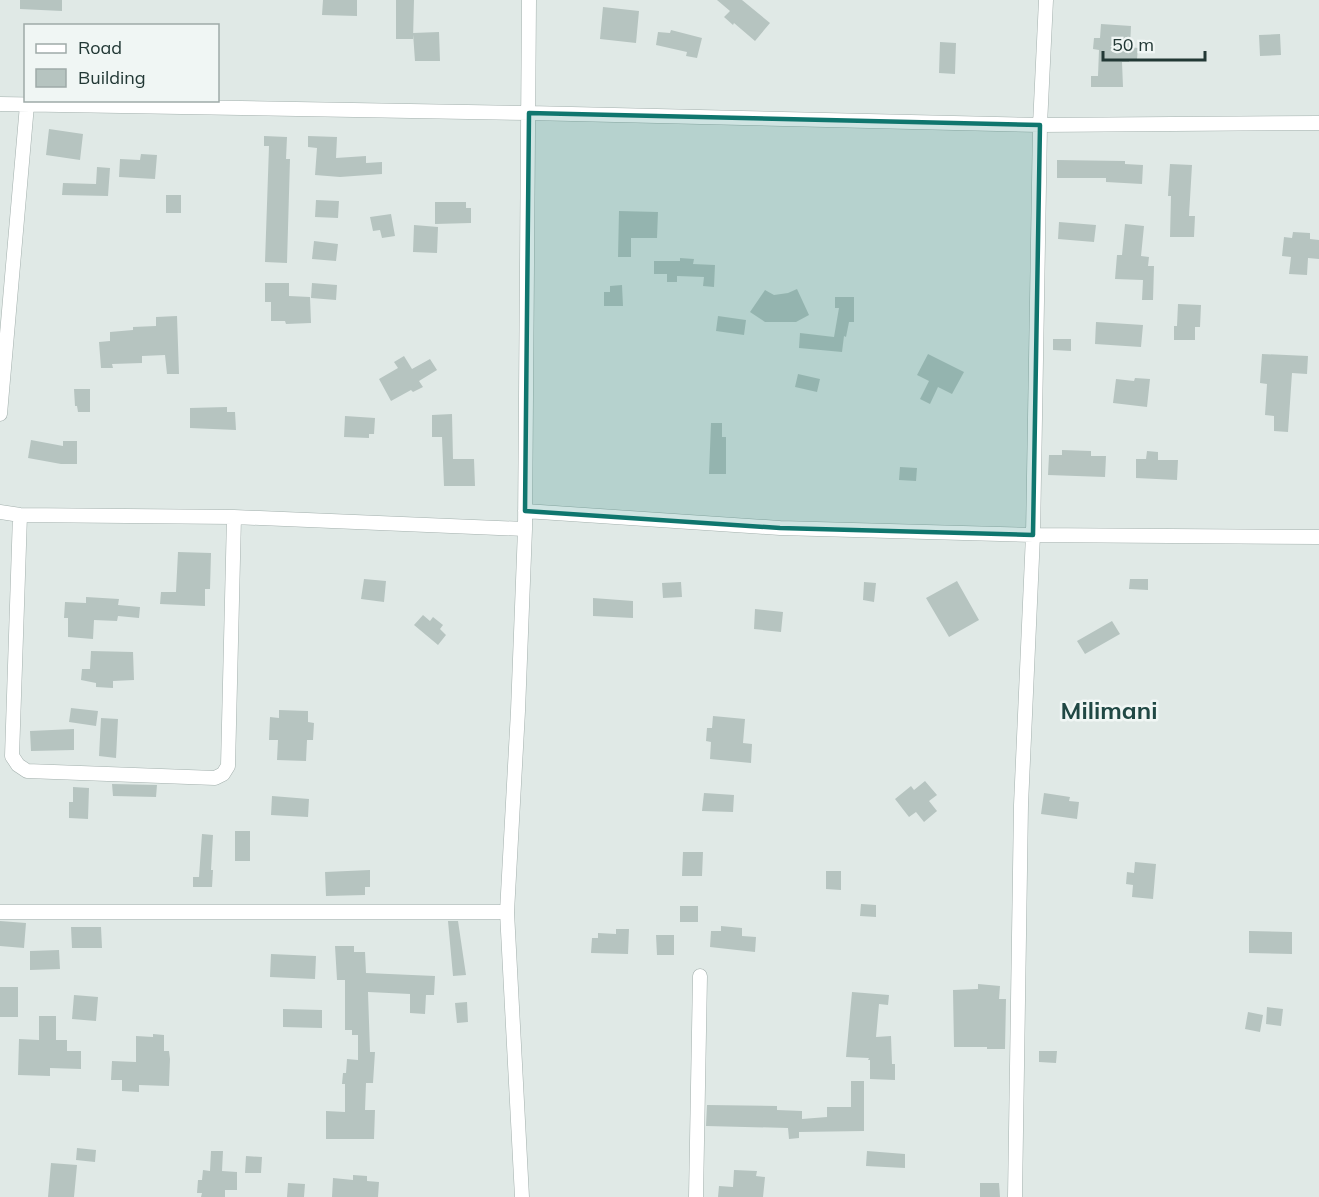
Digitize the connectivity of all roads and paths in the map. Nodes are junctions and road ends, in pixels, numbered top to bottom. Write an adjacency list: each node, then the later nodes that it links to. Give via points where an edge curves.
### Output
1 (529, 0): 5 (street)
2 (1046, 0): 7 (street)
3 (0, 104): 4 (street)
4 (27, 105): 5 (street); 8 (street)
5 (529, 113): 7 (street); 9 (street)
6 (1319, 123): 7 (street)
7 (1040, 125): 14 (street)
8 (0, 414)
9 (525, 510): 13 (street); 14 (street, via 780,528)
10 (0, 512): 11 (street)
11 (20, 514): 12 (street); 12 (street, via 12,756 18,765 27,771 215,778 228,766)
12 (234, 517): 13 (street)
13 (525, 529): 17 (street)
14 (1033, 535): 15 (street); 21 (street, via 1021,805)
15 (1319, 537)
16 (0, 912): 17 (street)
17 (507, 912): 19 (street)
18 (700, 976): 20 (street)
19 (522, 1197)
20 (696, 1197)
21 (1015, 1197)

